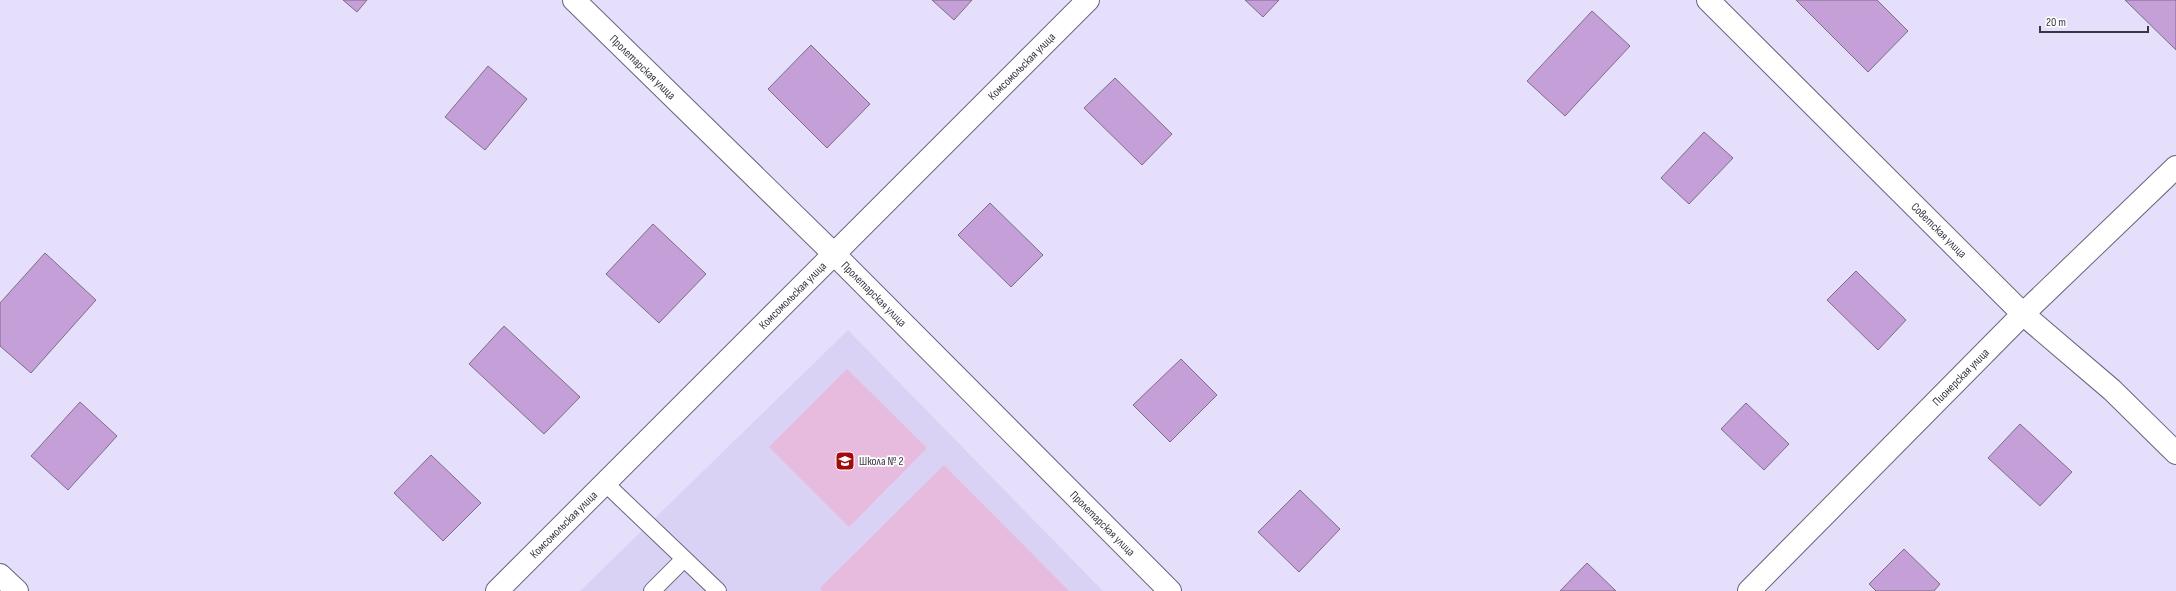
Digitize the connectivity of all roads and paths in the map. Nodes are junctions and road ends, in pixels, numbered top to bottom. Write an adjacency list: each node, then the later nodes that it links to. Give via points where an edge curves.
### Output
1 (574, 0): 5 (street, Пролетарская улица)
2 (1088, 0): 5 (street, Комсомольская улица)
3 (1708, 0): 6 (street, Советская улица)
4 (2176, 167): 6 (street, Пионерская улица)
5 (834, 254): 8 (street, Комсомольская улица); 15 (street, Пролетарская улица)
6 (2024, 314): 7 (street, Советская улица, via 2112,390); 16 (street, Пионерская улица)
7 (2176, 453)
8 (606, 484): 9 (lane); 12 (street, Комсомольская улица)
9 (684, 559): 13 (lane); 14 (lane)
10 (0, 575): 11 (street)
11 (17, 591)
12 (497, 591)
13 (652, 591)
14 (718, 591)
15 (1170, 591)
16 (1749, 591)

